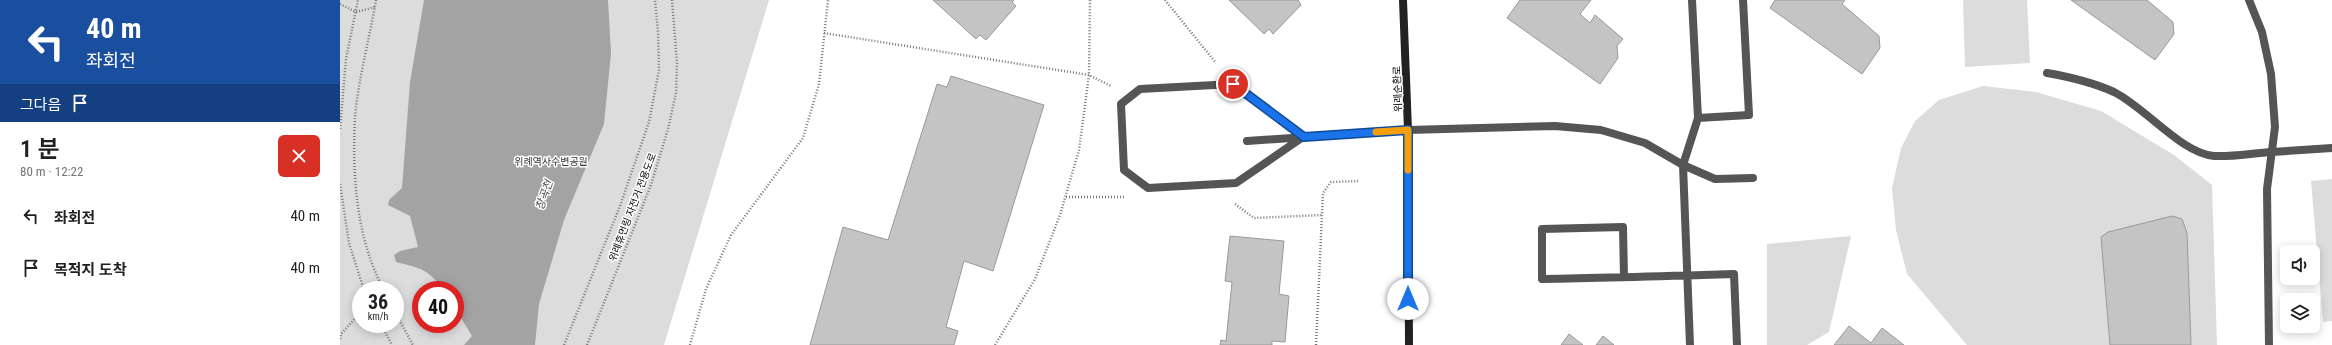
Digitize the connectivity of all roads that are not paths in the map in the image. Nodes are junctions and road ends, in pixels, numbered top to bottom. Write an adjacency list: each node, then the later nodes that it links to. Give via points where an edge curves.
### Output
1 (1403, 0): 7 (street, 위례순환로)
2 (1692, 0): 6 (street)
3 (1743, 0): 6 (street, via 1749,115)
4 (2249, 0): 11 (street, via 2262,32 2271,74 2275,127)
5 (2047, 73): 11 (street, via 2084,80 2115,92 2146,112 2188,148 2213,156)
6 (1698, 118): 12 (street)
7 (1408, 130): 8 (street); 12 (street, via 1555,126 1601,130 1645,143); 16 (street, 위례순환로)
8 (1304, 137): 8 (street, via 1233,84 1140,89 1121,104 1124,170 1148,188 1236,183); 9 (street)
9 (1247, 141)
10 (2332, 148): 11 (street)
11 (2272, 152): 19 (street, via 2267,190)
12 (1683, 165): 13 (street, via 1715,179); 14 (street)
13 (1753, 178)
14 (1687, 276): 15 (street); 17 (street); 18 (street, via 1734,274)
15 (1624, 277): 15 (street, via 1542,279 1542,229 1623,227)
16 (1409, 345)
17 (1690, 345)
18 (1737, 345)
19 (2269, 345)

